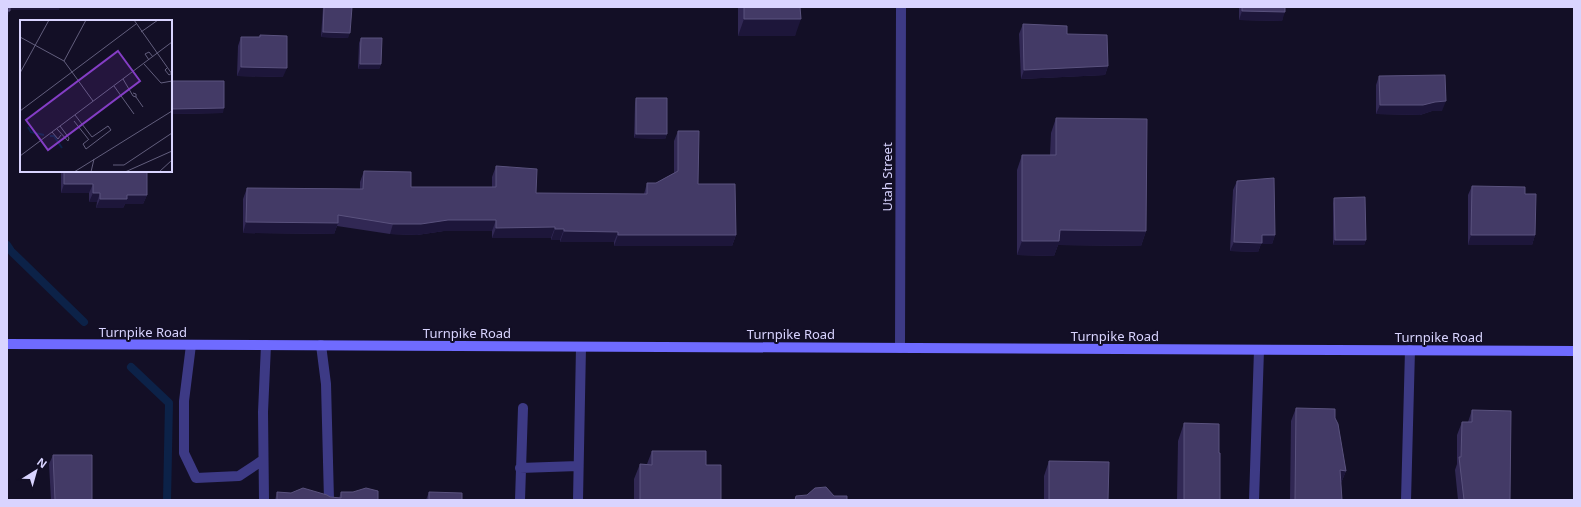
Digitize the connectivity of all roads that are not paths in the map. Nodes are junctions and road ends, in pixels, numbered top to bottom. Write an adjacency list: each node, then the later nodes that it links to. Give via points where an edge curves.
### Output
1 (901, 7): 7 (street, Utah Street)
2 (7, 344): 3 (main road, Turnpike Road)
3 (191, 345): 4 (main road, Turnpike Road); 12 (street, via 184,402 184,453 196,478 239,476)
4 (266, 346): 5 (main road, Turnpike Road); 12 (street)
5 (321, 346): 6 (main road, Turnpike Road); 16 (street, via 326,384)
6 (581, 346): 7 (main road, Turnpike Road); 13 (street)
7 (900, 348): 8 (main road, Turnpike Road)
8 (1259, 350): 9 (main road, Turnpike Road); 19 (street)
9 (1410, 350): 10 (main road, Turnpike Road); 20 (street)
10 (1574, 351)
11 (523, 408): 14 (street)
12 (263, 460): 15 (street)
13 (578, 466): 14 (street); 18 (street)
14 (520, 468): 17 (street)
15 (264, 500)
16 (329, 500)
17 (520, 500)
18 (578, 500)
19 (1254, 500)
20 (1406, 500)

